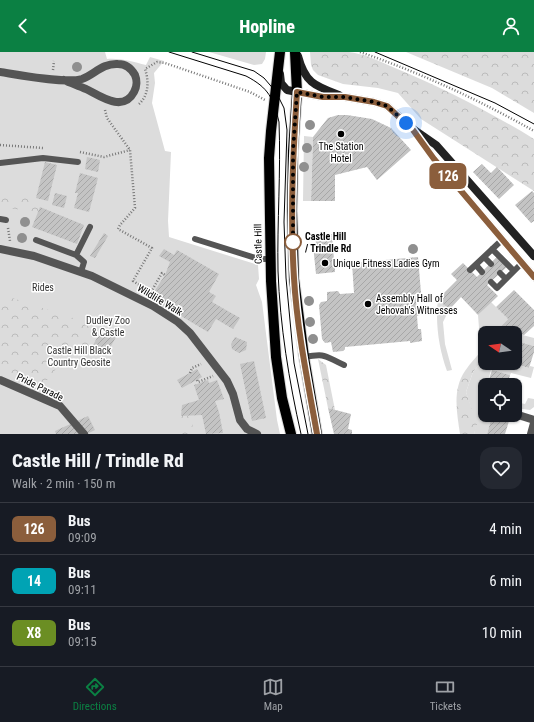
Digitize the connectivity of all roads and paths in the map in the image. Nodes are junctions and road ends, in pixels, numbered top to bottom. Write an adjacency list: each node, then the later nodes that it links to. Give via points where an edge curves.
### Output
1 (296, 52): 5 (main road)
2 (360, 52): 15 (path, via 489,106)
3 (279, 60): 10 (main road, via 281,83 287,90); 29 (main road, Castle Hill, via 271,131)
4 (54, 61): 8 (path)
5 (298, 63): 10 (main road); 11 (main road, via 313,84)
6 (145, 69): 12 (path, via 157,62 166,63 250,92)
7 (0, 72): 9 (street)
8 (52, 73)
9 (64, 80): 9 (street, via 102,99 119,102 130,98 136,83 136,77 131,69 118,64 108,65 82,79)
10 (297, 92): 11 (main road, via 323,97); 44 (main road, via 293,151 292,240)
11 (345, 97): 14 (main road, via 387,106)
12 (266, 101)
13 (105, 110): 42 (path, via 107,118 130,150 135,208 118,229 152,248 133,281)
14 (413, 130): 21 (main road, via 434,159); 27 (main road, via 436,145)
15 (534, 132)
16 (78, 162): 17 (lane, via 43,158)
17 (0, 163)
18 (90, 227): 26 (lane)
19 (8, 231): 23 (path)
20 (195, 239): 29 (lane, via 259,259)
21 (503, 239): 25 (lane); 30 (main road)
22 (36, 240): 26 (lane)
23 (10, 242)
24 (0, 249): 34 (street, Wildlife Walk, via 34,256)
25 (492, 249): 28 (lane); 36 (lane)
26 (76, 255): 34 (lane, via 84,262)
27 (534, 256)
28 (484, 257): 31 (lane); 32 (lane)
29 (270, 259): 55 (main road, Castle Hill, via 276,357)
30 (522, 263): 36 (lane); 39 (main road)
31 (491, 264)
32 (476, 265): 33 (lane); 35 (lane)
33 (470, 270)
34 (81, 272): 43 (street, Wildlife Walk)
35 (482, 272)
36 (514, 272): 40 (lane)
37 (500, 273): 40 (lane)
38 (165, 275): 42 (path, via 162,273)
39 (534, 277)
40 (506, 279): 41 (lane, via 495,289)
41 (491, 282)
42 (151, 292): 43 (path)
43 (146, 302): 45 (street, Wildlife Walk, via 178,322)
44 (304, 357): 46 (lane, via 326,355); 56 (main road)
45 (211, 359): 47 (path, via 192,368); 48 (street, Wildlife Walk)
46 (344, 365)
47 (190, 373)
48 (221, 373): 50 (path, via 198,382); 54 (street, Wildlife Walk, via 233,394 240,420)
49 (0, 380): 53 (street, Pride Parade, via 60,406)
50 (197, 380)
51 (522, 417): 52 (street)
52 (534, 422): 57 (street)
53 (84, 434)
54 (256, 434)
55 (291, 434)
56 (317, 434)
57 (531, 434)

